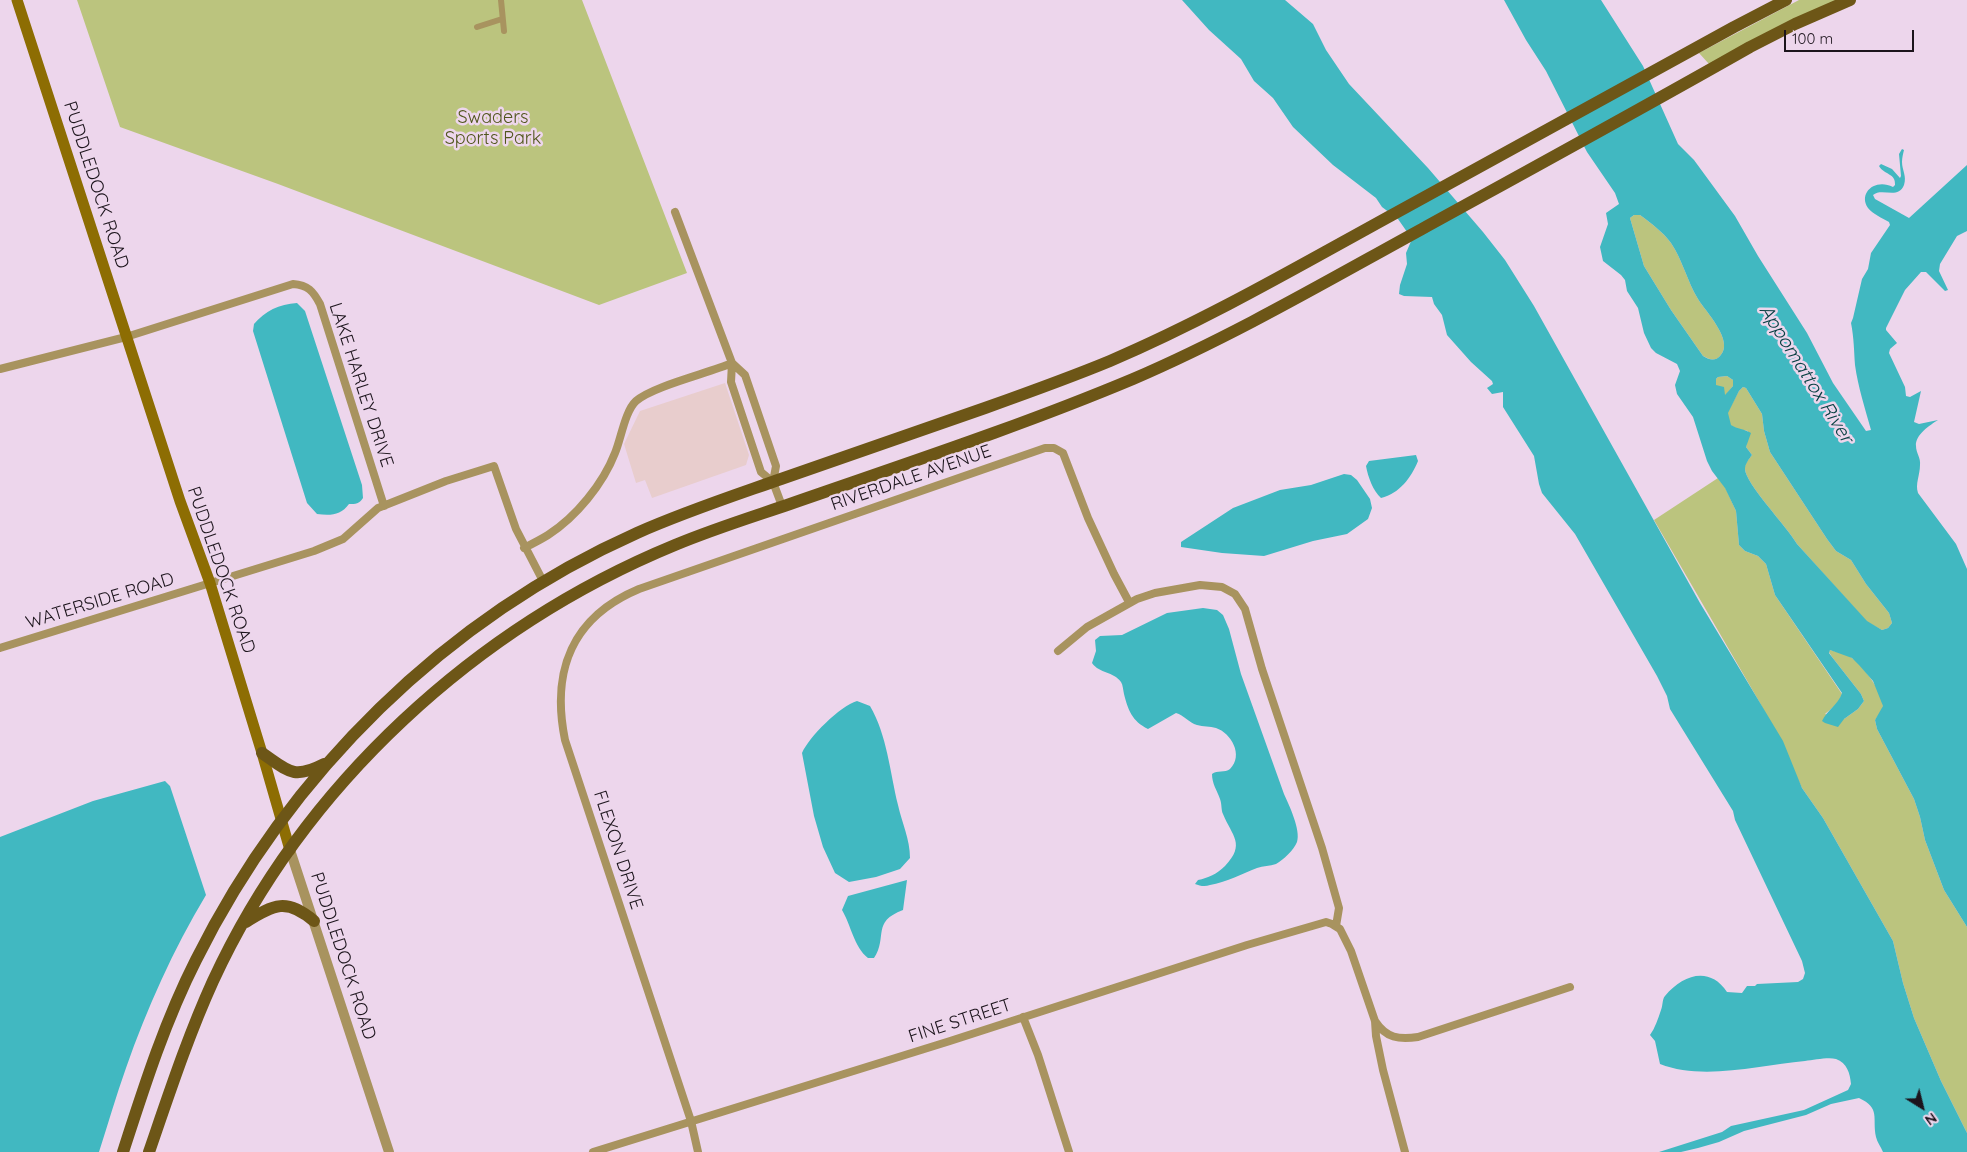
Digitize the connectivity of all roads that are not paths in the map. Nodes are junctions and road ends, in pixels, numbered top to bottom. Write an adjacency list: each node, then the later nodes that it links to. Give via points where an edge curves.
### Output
1 (17, 0): 9 (main road, PUDDLEDOCK ROAD)
2 (501, 0): 5 (street)
3 (1786, 0): 12 (main road, via 1217,311 1108,362)
4 (1850, 0): 14 (main road, via 1795,24 1716,66 1219,338 1060,408)
5 (502, 19): 6 (street); 7 (street)
6 (477, 27)
7 (504, 31)
8 (675, 212): 10 (street)
9 (126, 336): 11 (street); 13 (street, LAKE HARLEY DRIVE, via 293,284 303,284 313,291 320,304); 16 (main road, PUDDLEDOCK ROAD)
10 (732, 363): 12 (street, via 731,382 761,472); 12 (street, via 744,375 773,457 776,466); 15 (street, via 637,400 630,410 607,472 589,496 549,535)
11 (0, 369)
12 (773, 482): 14 (street); 17 (main road, via 636,534)
13 (384, 506): 15 (street, WATERSIDE ROAD, via 494,466); 16 (street, WATERSIDE ROAD, via 343,539 314,552)
14 (782, 506): 25 (main road, via 645,558 574,594 500,640 400,723 338,790)
15 (524, 548): 17 (street)
16 (210, 583): 20 (street, WATERSIDE ROAD); 22 (main road, PUDDLEDOCK ROAD)
17 (544, 583): 23 (main road, via 492,615 424,668)
18 (616, 600): 19 (street, RIVERDALE AVENUE, via 698,568 1051,448 1065,458 1088,518); 32 (street, FLEXON DRIVE, via 592,620 572,650 561,689 561,718)
19 (1129, 602): 21 (street, via 1087,627); 28 (street, via 1154,593 1200,585 1228,589 1241,601 1322,848 1339,908)
20 (0, 648)
21 (1058, 651)
22 (262, 753): 23 (main road, via 293,773 312,770); 24 (main road, PUDDLEDOCK ROAD)
23 (330, 760): 24 (main road)
24 (280, 821): 25 (main road, PUDDLEDOCK ROAD); 34 (main road, via 244,874 196,960 165,1030)
25 (290, 850): 26 (street, PUDDLEDOCK ROAD); 27 (main road)
26 (314, 921): 27 (main road, via 297,908 280,905); 36 (street, PUDDLEDOCK ROAD)
27 (244, 923): 35 (main road, via 195,1022)
28 (1336, 926): 30 (street, FINE STREET, via 1326,922 1294,931); 31 (street, via 1349,945)
29 (1570, 987): 31 (street, via 1404,1039 1388,1036)
30 (1023, 1017): 32 (street, FINE STREET); 39 (street)
31 (1375, 1020): 40 (street, via 1383,1070)
32 (691, 1121): 33 (street, FINE STREET); 38 (street, FLEXON DRIVE)
33 (602, 1151): 37 (street, FINE STREET)
34 (123, 1152)
35 (150, 1152)
36 (390, 1152)
37 (593, 1152)
38 (698, 1152)
39 (1068, 1152)
40 (1405, 1152)

